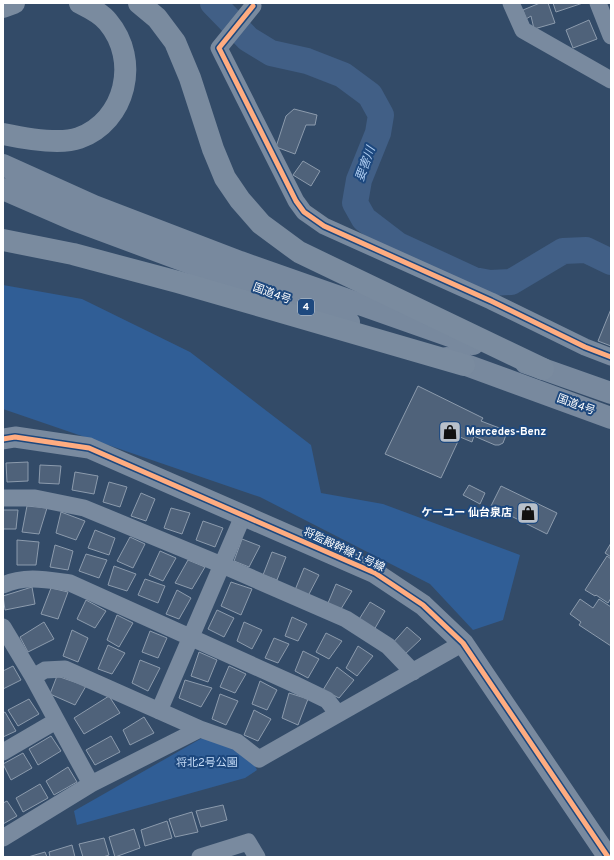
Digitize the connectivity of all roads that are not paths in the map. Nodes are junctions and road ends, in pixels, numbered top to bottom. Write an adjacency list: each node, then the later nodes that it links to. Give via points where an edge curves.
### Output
1 (14, 3): 6 (highway)
2 (80, 3): 10 (highway, via 108,21 118,36 124,55 125,75 123,92 116,108 94,131 77,139 52,141)
3 (139, 3): 16 (highway, via 157,18 175,42 225,178 261,224 299,252)
4 (511, 3): 9 (street, via 523,30)
5 (598, 3): 8 (street)
6 (3, 7)
7 (249, 11): 14 (street, via 220,48 296,201 304,212 324,226)
8 (611, 36)
9 (611, 80)
10 (3, 134)
11 (3, 165): 16 (highway, 国道4号 / 4, via 94,206 240,262)
12 (3, 189): 15 (highway, 国道4号 / 4, via 88,225)
13 (3, 240): 15 (highway, via 73,254 178,282)
14 (611, 357)
15 (464, 365): 18 (highway, 国道4号 / 4)
16 (544, 369): 17 (highway, 国道4号 / 4)
17 (611, 393)
18 (611, 418)
19 (3, 438): 21 (street, 将監殿幹線１号線, via 15,437 89,448)
20 (3, 498): 22 (street, via 35,498 84,508)
21 (243, 516): 22 (street); 26 (street, 将監殿幹線１号線, via 375,573 423,605)
22 (222, 565): 25 (street); 27 (street, via 346,619 388,646)
23 (3, 585): 25 (street, via 37,578 70,584)
24 (3, 627): 28 (street)
25 (190, 638): 29 (street); 30 (street, via 327,700)
26 (463, 643): 27 (street); 38 (street, 将監殿幹線１号線)
27 (413, 672): 30 (street)
28 (33, 677): 29 (street, via 45,670 65,669); 31 (street)
29 (159, 711): 32 (street)
30 (338, 714): 32 (street, via 260,759 237,742)
31 (56, 721): 33 (street); 34 (street)
32 (200, 729): 34 (street)
33 (3, 752)
34 (91, 784): 35 (street)
35 (3, 838)
36 (200, 857): 37 (street, via 248,842)
37 (257, 857)
38 (608, 857)

